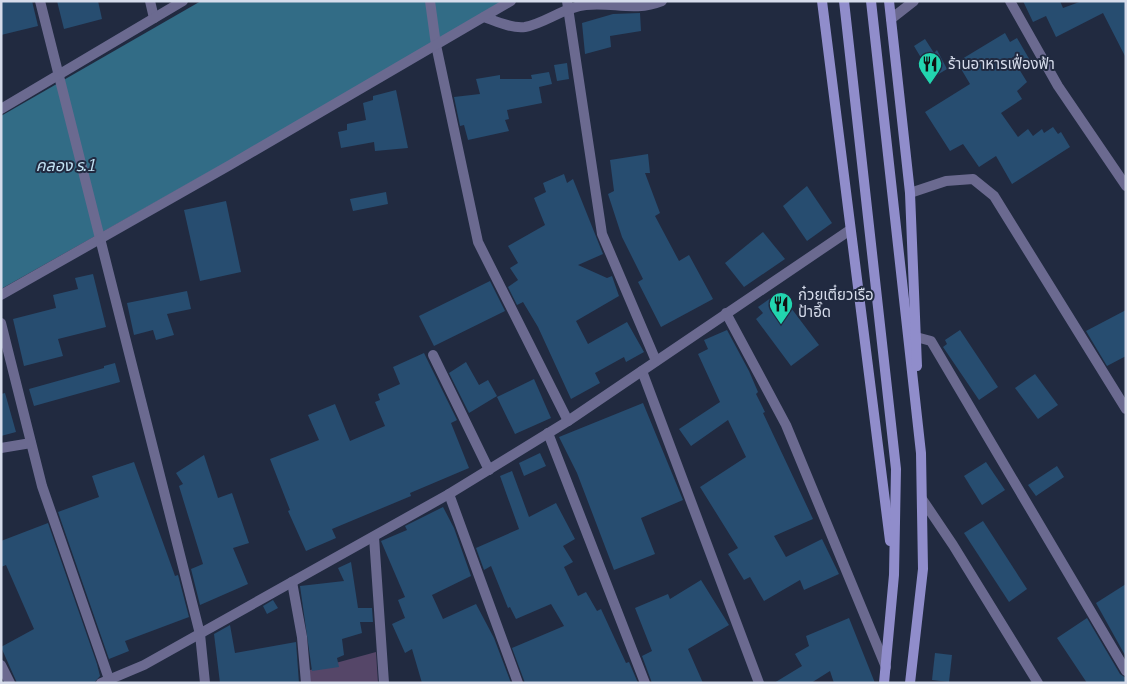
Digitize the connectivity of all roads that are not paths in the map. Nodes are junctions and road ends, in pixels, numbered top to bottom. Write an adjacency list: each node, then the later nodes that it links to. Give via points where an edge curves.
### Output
1 (40, 1): 18 (street)
2 (150, 1): 15 (street)
3 (183, 1): 15 (street)
4 (430, 1): 17 (street)
5 (510, 1): 14 (street)
6 (662, 1): 13 (street, via 634,8)
7 (822, 1): 22 (main road)
8 (844, 1): 41 (main road, via 896,469)
9 (872, 1): 36 (main road)
10 (889, 1): 16 (main road)
11 (914, 1): 16 (street)
12 (1010, 1): 20 (street, via 1058,86)
13 (567, 5): 14 (street, via 525,27 510,26); 29 (street, via 602,234)
14 (484, 17): 17 (street)
15 (154, 18): 18 (street)
16 (891, 19): 21 (main road)
17 (436, 45): 23 (street); 32 (street, via 478,242)
18 (57, 74): 19 (street); 23 (street)
19 (1, 109)
20 (1126, 186)
21 (910, 193): 27 (main road); 31 (street, via 946,181 973,179 994,196)
22 (850, 230): 25 (street); 41 (main road)
23 (100, 240): 24 (street); 43 (street)
24 (1, 295)
25 (726, 313): 29 (street); 45 (street, via 786,425)
26 (1, 323): 34 (street)
27 (916, 336): 36 (main road); 46 (street, via 931,342)
28 (433, 355): 37 (street)
29 (656, 361): 30 (street)
30 (642, 372): 32 (street); 54 (street)
31 (1126, 409)
32 (568, 421): 33 (street)
33 (548, 433): 37 (street); 53 (street)
34 (31, 443): 35 (street); 47 (street)
35 (1, 448)
36 (921, 453): 39 (main road)
37 (489, 470): 38 (street)
38 (449, 494): 40 (street); 52 (street)
39 (922, 499): 56 (main road, via 923,569); 57 (street)
40 (374, 537): 42 (street); 51 (street)
41 (894, 575): 45 (main road)
42 (292, 582): 43 (street); 50 (street)
43 (200, 634): 47 (street, via 144,665); 49 (street)
44 (1, 665): 48 (street)
45 (887, 668): 55 (main road)
46 (1126, 671)
47 (105, 681)
48 (10, 683)
49 (206, 683)
50 (306, 683)
51 (384, 683)
52 (518, 683)
53 (645, 683)
54 (759, 683)
55 (884, 683)
56 (910, 683)
57 (1038, 683)

